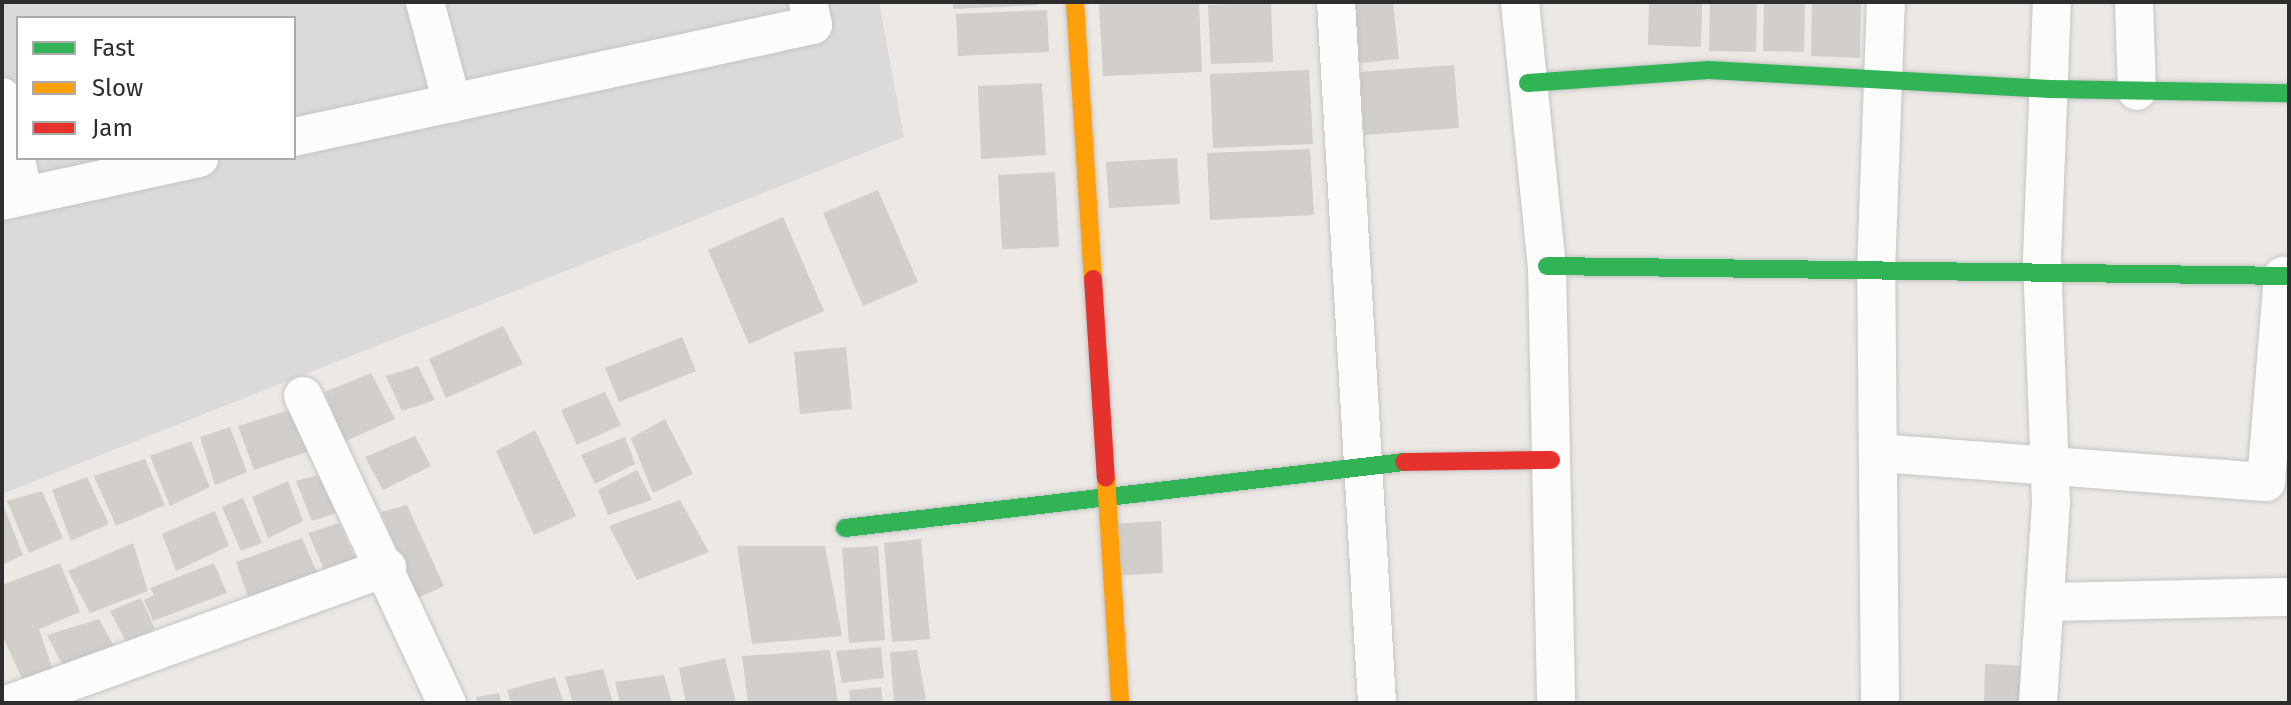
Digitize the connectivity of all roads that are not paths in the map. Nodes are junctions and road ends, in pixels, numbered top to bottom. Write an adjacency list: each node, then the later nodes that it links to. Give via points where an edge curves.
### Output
1 (425, 2): 15 (street)
2 (808, 2): 15 (street, via 813,25)
3 (1075, 2): 28 (street)
4 (1336, 2): 26 (street)
5 (1520, 2): 10 (street)
6 (1886, 2): 9 (street)
7 (2052, 2): 11 (street)
8 (2134, 2): 12 (street)
9 (1883, 80): 10 (street, via 1709,70); 11 (street); 20 (street)
10 (1528, 83): 19 (street)
11 (2050, 89): 12 (street); 21 (street)
12 (2137, 91): 13 (street)
13 (2289, 93)
14 (2, 97): 18 (street)
15 (452, 103): 16 (street)
16 (296, 137)
17 (190, 160): 18 (street)
18 (13, 198)
19 (1547, 266): 20 (street); 25 (street)
20 (1876, 272): 21 (street); 24 (street)
21 (2042, 276): 22 (street); 27 (street)
22 (2286, 276): 27 (street, via 2266,482)
23 (303, 396): 30 (street)
24 (1879, 453): 27 (street); 39 (street)
25 (1551, 460): 26 (street); 38 (street)
26 (1366, 462): 28 (street); 37 (street)
27 (2051, 469): 32 (street)
28 (1105, 500): 29 (street); 36 (street)
29 (845, 528)
30 (387, 567): 34 (street); 35 (street)
31 (2289, 597): 32 (street)
32 (2046, 602): 40 (street)
33 (2, 691): 34 (street)
34 (10, 703)
35 (447, 703)
36 (1120, 703)
37 (1377, 703)
38 (1556, 703)
39 (1880, 703)
40 (2038, 703)

